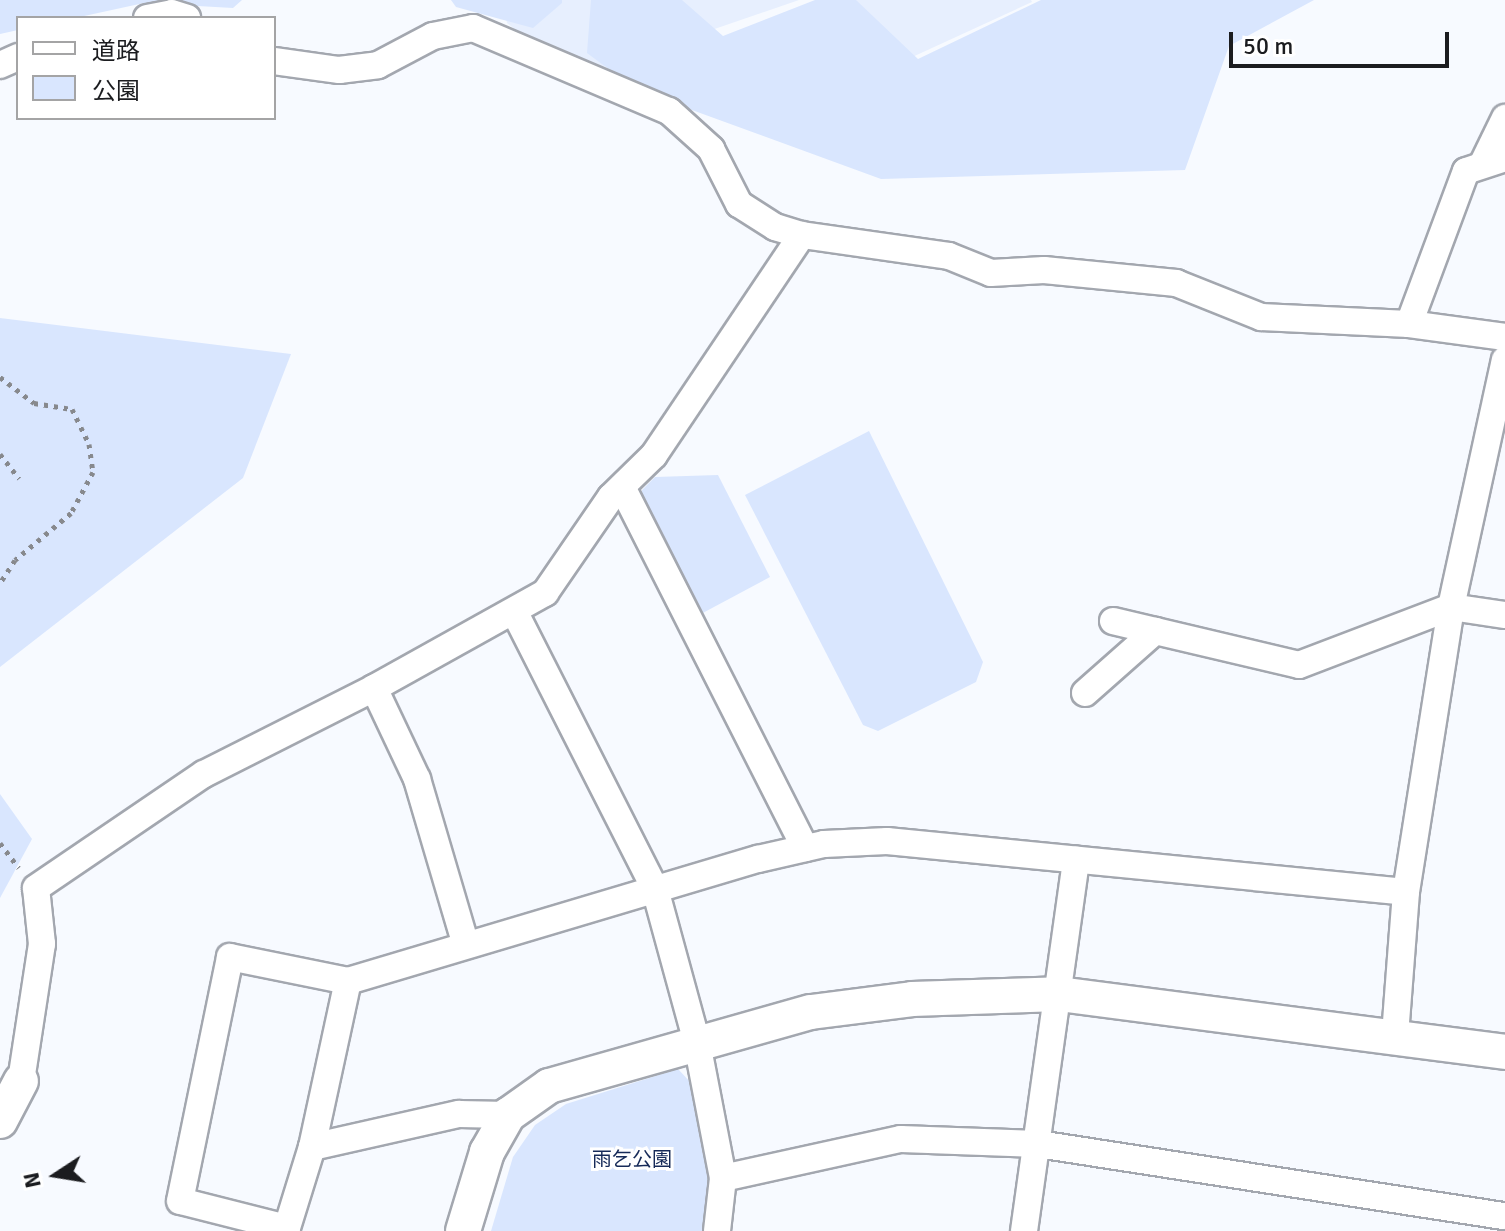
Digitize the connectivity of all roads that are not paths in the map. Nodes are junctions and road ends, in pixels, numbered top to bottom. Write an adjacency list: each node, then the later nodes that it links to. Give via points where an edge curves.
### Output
1 (157, 16): 2 (street)
2 (181, 16)
3 (276, 61): 6 (street, via 339,70 378,65 433,36 473,28 669,111 711,149 739,204 775,227)
4 (1505, 118): 5 (street)
5 (1495, 160): 7 (street, via 1466,171)
6 (802, 235): 7 (street, via 949,256 991,273 1044,270 1176,283 1261,317); 10 (street, via 654,455)
7 (1409, 324): 8 (street)
8 (1505, 337)
9 (1505, 360): 11 (street)
10 (622, 487): 12 (street, via 545,593); 18 (street)
11 (1451, 607): 13 (street); 15 (street, via 1299,665); 21 (street)
12 (514, 611): 16 (street); 20 (street)
13 (1505, 615)
14 (1113, 621): 15 (street)
15 (1155, 631): 17 (street)
16 (374, 688): 22 (street, via 417,779); 28 (street, via 204,774 36,888 42,944)
17 (1085, 693)
18 (805, 848): 19 (street, via 887,841); 20 (street)
19 (1076, 860): 21 (street); 24 (street)
20 (655, 889): 22 (street); 26 (street)
21 (1406, 892): 25 (street)
22 (466, 945): 23 (street)
23 (348, 981): 32 (street); 35 (street, via 230,957 180,1201)
24 (1059, 994): 25 (street); 26 (street, via 912,999 825,1010); 31 (street)
25 (1395, 1035): 27 (street)
26 (697, 1043): 29 (street, via 549,1086); 33 (street)
27 (1505, 1052)
28 (21, 1081): 30 (street)
29 (508, 1115): 32 (street, via 459,1114); 36 (street, via 487,1152)
30 (0, 1121)
31 (1038, 1144): 33 (street, via 901,1139); 34 (street); 38 (street)
32 (312, 1147): 35 (street)
33 (723, 1178): 37 (street)
34 (1505, 1216)
35 (287, 1230)
36 (463, 1231)
37 (717, 1231)
38 (1024, 1231)

